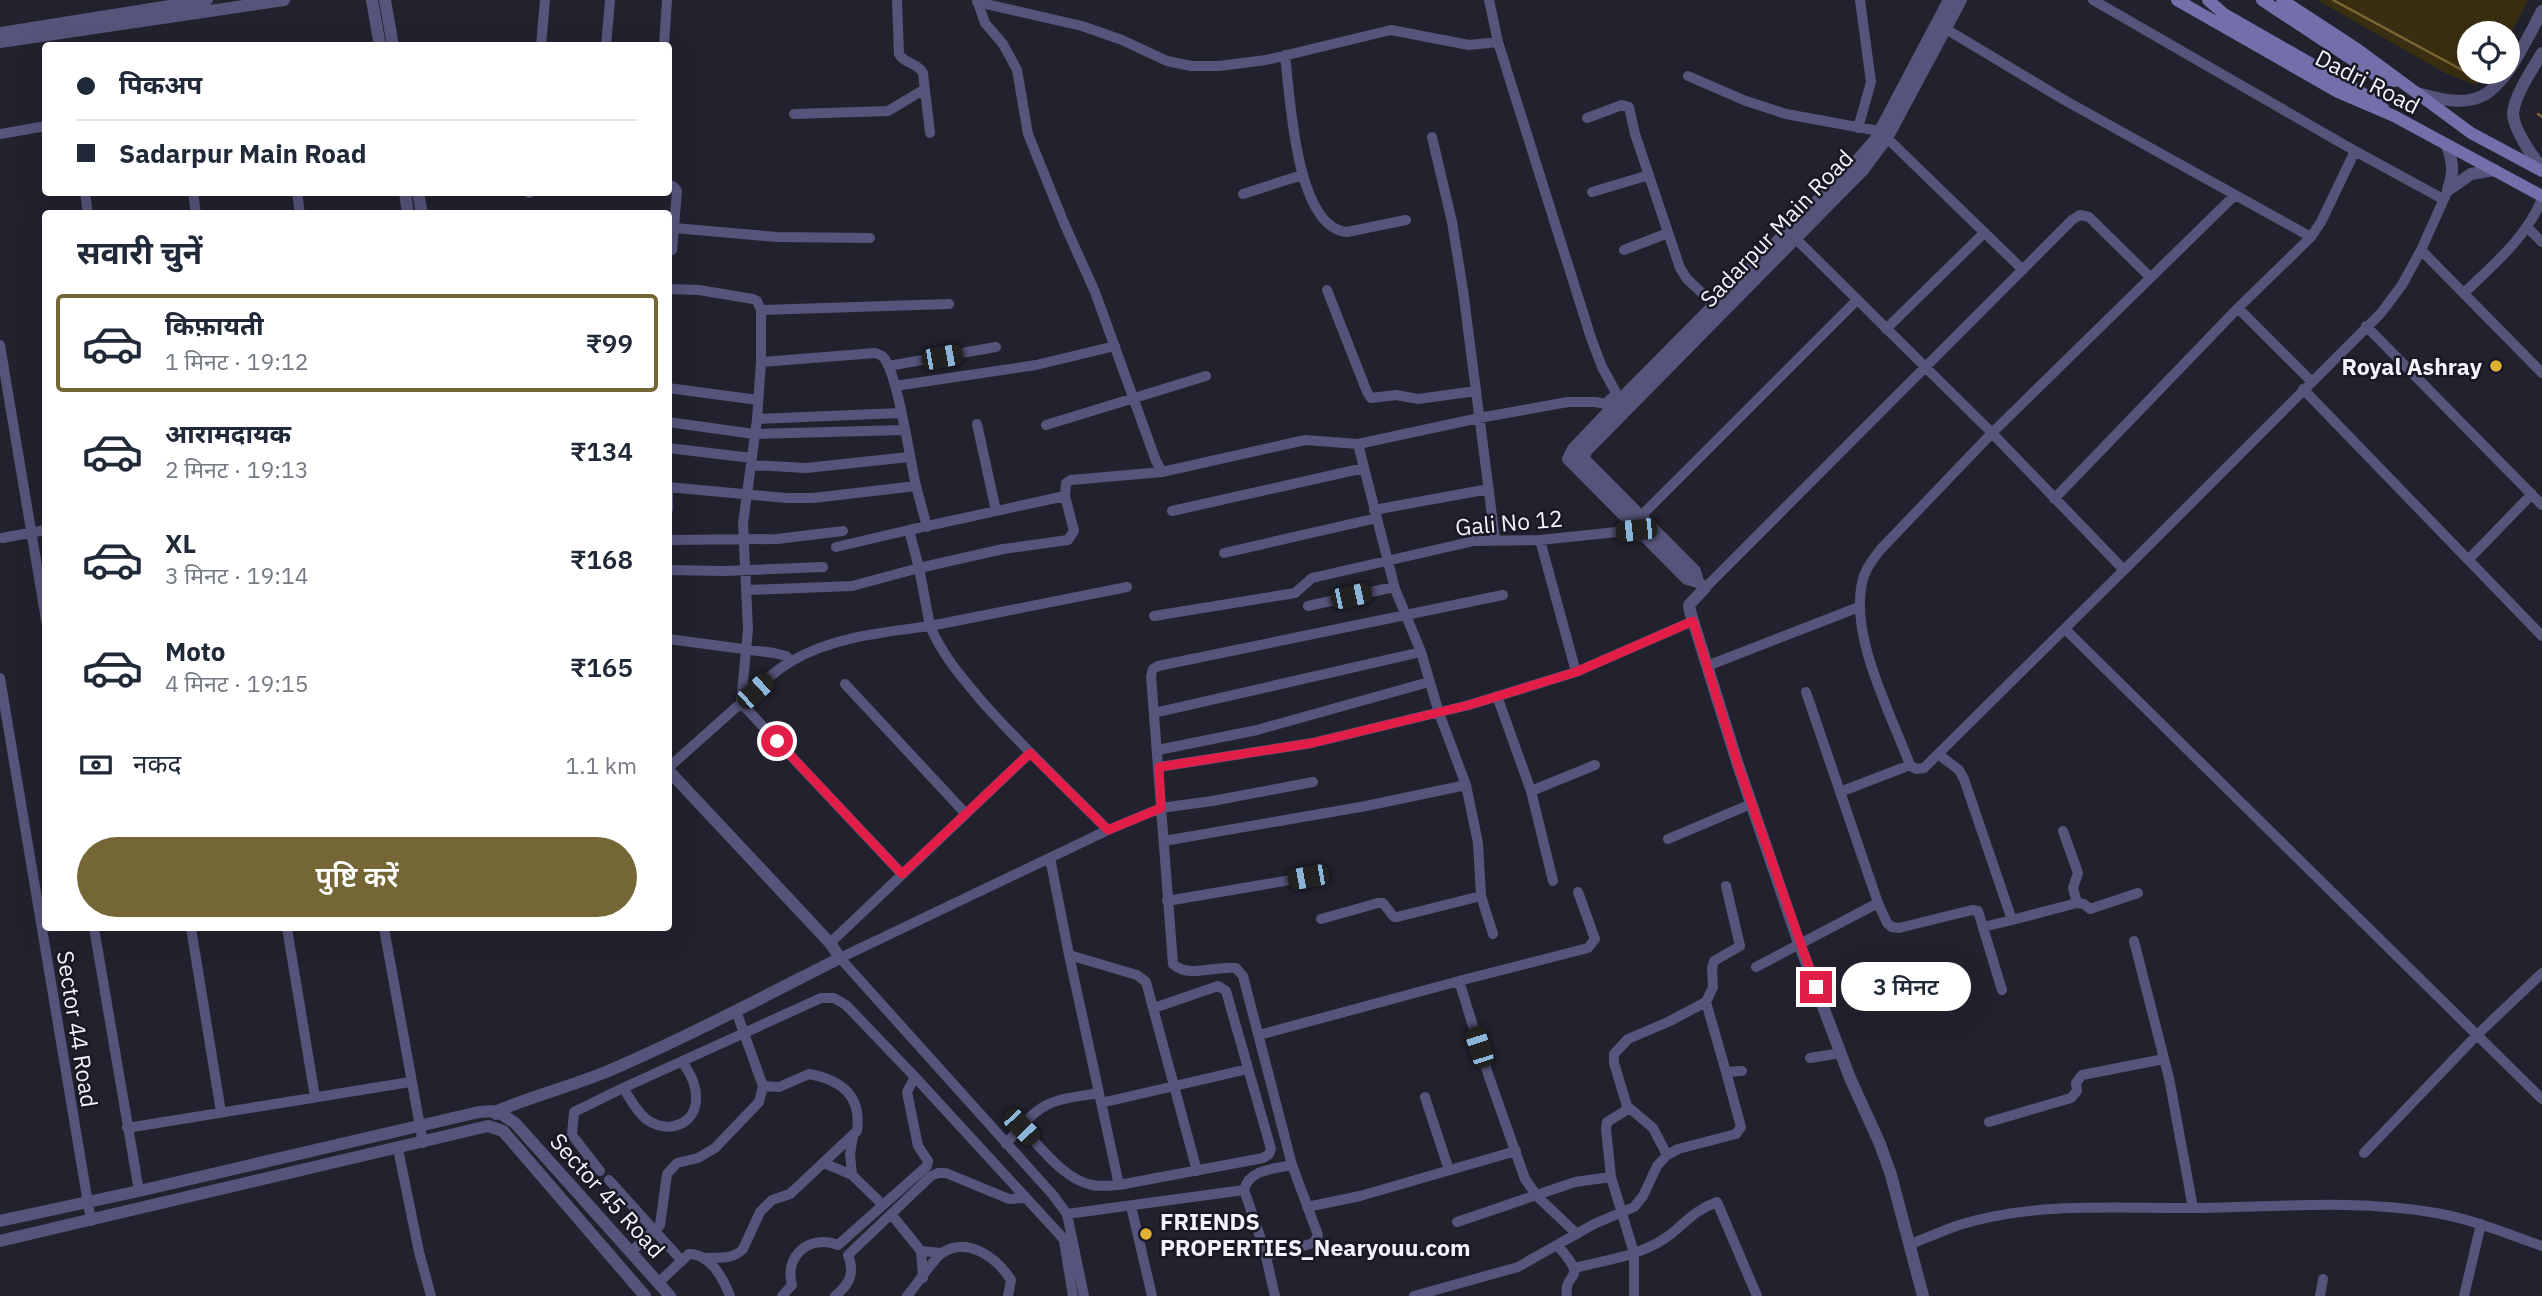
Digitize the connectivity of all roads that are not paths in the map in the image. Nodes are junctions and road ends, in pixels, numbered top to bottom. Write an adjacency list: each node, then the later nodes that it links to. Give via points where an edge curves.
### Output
1 (204, 0): 21 (street)
2 (284, 0): 22 (street)
3 (372, 0): 23 (street)
4 (385, 0): 24 (street)
5 (545, 0): 25 (street)
6 (610, 0): 26 (street)
7 (667, 0): 27 (street)
8 (897, 0): 33 (street, via 899,54 919,66)
9 (1489, 0): 28 (street)
10 (1860, 0): 40 (street, via 1871,82)
11 (1949, 0): 38 (street, Sadarpur Main Road)
12 (1961, 0): 20 (street, Sadarpur Main Road)
13 (2093, 0): 46 (street)
14 (2177, 0): 36 (main road, Dadri Road, via 2338,92)
15 (2208, 0): 36 (main road, via 2224,14 2369,97)
16 (2262, 0): 32 (main road, via 2380,78)
17 (2281, 0): 32 (main road, Dadri Road)
18 (977, 1): 30 (street, via 1082,26 1167,61 1191,66); 82 (street, via 985,23 1017,70 1028,134)
19 (2542, 12): 34 (street, via 2508,72 2483,96 2441,99)
20 (1946, 29): 38 (street, Sadarpur Main Road); 54 (street, via 2066,102)
21 (0, 33)
22 (0, 42)
23 (379, 42)
24 (392, 42)
25 (541, 42)
26 (606, 42)
27 (664, 42)
28 (1499, 42): 30 (street, via 1469,45 1391,30); 96 (street, via 1591,338)
29 (2542, 53): 47 (street, via 2513,113)
30 (1285, 55): 49 (street)
31 (1688, 76): 40 (street, via 1786,114)
32 (2402, 83): 34 (main road, Dadri Road)
33 (925, 89): 35 (street, via 888,111); 41 (street)
34 (2414, 92): 47 (main road, Dadri Road, via 2471,133)
35 (794, 114)
36 (2394, 117): 45 (main road, Dadri Road)
37 (1587, 118): 50 (street, via 1622,105 1629,107)
38 (1892, 119): 43 (street, Sadarpur Main Road)
39 (42, 127): 42 (street)
40 (1858, 128): 43 (street)
41 (930, 133)
42 (0, 134)
43 (1883, 135): 61 (street); 62 (street, Sadarpur Main Road)
44 (1432, 138): 93 (street, via 1452,222)
45 (2447, 145): 48 (main road, Dadri Road); 55 (street, via 2453,176)
46 (2355, 151): 55 (street); 63 (street)
47 (2542, 169)
48 (2494, 170): 55 (street, via 2471,174); 56 (main road, Dadri Road)
49 (1302, 175): 53 (street); 57 (street, via 1324,219 1339,231)
50 (1649, 176): 52 (street); 60 (street)
51 (672, 186): 58 (street, via 677,191)
52 (1592, 192)
53 (1243, 194)
54 (2235, 195): 63 (street); 70 (street)
55 (2446, 195): 68 (street)
56 (2542, 197): 59 (street)
57 (1406, 220)
58 (674, 228): 64 (street, via 777,237); 66 (street)
59 (2528, 228): 65 (street); 73 (street)
60 (1668, 233): 67 (street); 77 (street, via 1680,268)
61 (1984, 233): 69 (street); 80 (street)
62 (1792, 235): 74 (street); 77 (street, Sadarpur Main Road)
63 (2311, 237): 76 (street)
64 (870, 238)
65 (2542, 242)
66 (672, 250)
67 (1624, 250)
68 (2421, 250): 73 (street); 79 (street, via 2402,285)
69 (2023, 270): 70 (street, via 2080,215 2089,217); 86 (street)
70 (2150, 278): 104 (street)
71 (672, 289): 78 (street, via 753,299)
72 (1327, 290): 93 (street, via 1371,398 1396,395 1418,399)
73 (2464, 293): 87 (street)
74 (1857, 300): 80 (street); 123 (street)
75 (949, 304): 78 (street)
76 (2238, 308): 89 (street); 118 (street)
77 (1719, 309): 96 (street, Sadarpur Main Road)
78 (761, 310): 84 (street)
79 (2366, 326): 89 (street); 116 (street)
80 (1886, 329): 86 (street)
81 (0, 345): 128 (street)
82 (1115, 346): 90 (street, via 1036,365); 94 (street)
83 (996, 347): 85 (street)
84 (761, 362): 85 (street, via 875,353); 95 (street)
85 (888, 366): 90 (street)
86 (1925, 369): 104 (street); 143 (street)
87 (2542, 373)
88 (1206, 376): 94 (street)
89 (2311, 381): 92 (street)
90 (895, 386): 97 (street)
91 (672, 389): 95 (street)
92 (2302, 389): 136 (street); 142 (street)
93 (1476, 391): 98 (street)
94 (1133, 397): 102 (street); 111 (street)
95 (758, 400): 99 (street)
96 (1622, 401): 98 (street, via 1568,402); 123 (street, Sadarpur Main Road, via 1579,453 1568,459)
97 (901, 412): 99 (street); 103 (street)
98 (1479, 418): 106 (street); 114 (street)
99 (757, 419): 105 (street)
100 (672, 423): 105 (street)
101 (977, 424): 120 (street)
102 (1046, 425)
103 (904, 430): 105 (street); 108 (street)
104 (1992, 433): 118 (street); 150 (street, via 1880,550 1862,581)
105 (754, 434): 109 (street)
106 (1358, 444): 110 (street); 111 (street, via 1306,440)
107 (672, 448): 109 (street)
108 (909, 457): 109 (street, via 806,468); 112 (street)
109 (751, 461): 115 (street)
110 (1364, 468): 121 (street); 122 (street)
111 (1162, 471): 117 (street, via 1071,480 1066,482)
112 (916, 486): 115 (street, via 813,498); 124 (street)
113 (672, 487): 115 (street)
114 (1489, 489): 122 (street); 130 (street)
115 (747, 494): 133 (street)
116 (2532, 494): 119 (street); 136 (street)
117 (1065, 496): 120 (street); 139 (street, via 1074,531 1068,540)
118 (2054, 499): 142 (street)
119 (2542, 505)
120 (996, 511): 124 (street)
121 (1172, 511)
122 (1376, 514): 135 (street); 137 (street)
123 (1636, 524): 132 (street, Gali No 12); 143 (street, Sadarpur Main Road, via 1695,571)
124 (927, 527): 125 (street)
125 (909, 530): 134 (street); 139 (street)
126 (42, 531): 128 (street)
127 (843, 531): 133 (street)
128 (32, 533): 129 (street); 147 (street)
129 (2, 538)
130 (1495, 539): 132 (street, Gali No 12); 137 (street, Gali No 12)
131 (672, 540): 133 (street)
132 (1540, 540): 162 (street)
133 (743, 541): 140 (street)
134 (836, 547)
135 (1224, 553)
136 (2469, 559): 156 (street)
137 (1387, 561): 145 (street); 152 (street, Gali No 12, via 1312,578 1295,593)
138 (823, 566): 140 (street)
139 (919, 568): 146 (street, via 852,586); 154 (street)
140 (746, 569): 141 (street); 146 (street)
141 (672, 570)
142 (2124, 570): 155 (street)
143 (1702, 585): 153 (street, via 1689,605)
144 (1127, 587): 154 (street)
145 (1394, 587): 149 (street); 151 (street)
146 (747, 590): 158 (street)
147 (42, 595)
148 (1503, 595): 151 (street)
149 (1308, 606)
150 (1859, 607): 161 (street); 176 (street, via 1871,662)
151 (1404, 615): 159 (street); 169 (street, via 1158,666 1151,676)
152 (1154, 616)
153 (1693, 621): 161 (street); 162 (street)
154 (930, 626): 160 (street, via 864,636); 172 (street, via 959,675)
155 (2066, 630): 173 (street); 224 (street)
156 (2542, 636)
157 (672, 640): 158 (street)
158 (746, 650): 160 (street, via 781,654); 168 (street)
159 (1420, 652): 164 (street); 169 (street)
160 (791, 661): 168 (street)
161 (1707, 666): 183 (street)
162 (1576, 672): 167 (street)
163 (0, 678): 204 (street, Sector 44 Road)
164 (1429, 682): 170 (street); 171 (street, via 1257,730)
165 (845, 684): 185 (street)
166 (1806, 692): 182 (street)
167 (1497, 696): 170 (street); 181 (street)
168 (741, 703): 174 (street); 191 (street)
169 (1154, 713): 171 (street)
170 (1439, 713): 177 (street, via 1300,745); 180 (street)
171 (1158, 750): 177 (street)
172 (1030, 753): 185 (street); 186 (street)
173 (1938, 754): 176 (street, via 1924,768); 202 (street, via 1964,779)
174 (672, 765)
175 (1595, 765): 181 (street)
176 (1910, 765): 182 (street)
177 (1159, 767): 184 (street)
178 (672, 773): 212 (street)
179 (1313, 782): 184 (street)
180 (1466, 785): 189 (street); 197 (street, via 1478,843)
181 (1531, 791): 193 (street)
182 (1840, 792): 200 (street)
183 (1751, 804): 188 (street); 213 (street)
184 (1161, 808): 186 (street); 189 (street)
185 (966, 814): 191 (street)
186 (1108, 830): 190 (street)
187 (2063, 831): 199 (street, via 2078,873 2073,888)
188 (1668, 839)
189 (1164, 841): 198 (street)
190 (1050, 858): 214 (street); 215 (street)
191 (902, 874): 212 (street)
192 (1308, 877): 198 (street)
193 (1553, 881)
194 (1726, 886): 220 (street, via 1740,946 1714,961 1713,987)
195 (1578, 892): 218 (street, via 1595,939 1588,948)
196 (2138, 893): 199 (street, via 2090,909)
197 (1481, 896): 201 (street, via 1397,918 1378,903); 210 (street)
198 (1167, 901): 225 (street, via 1173,964 1187,972 1236,968 1243,976)
199 (2077, 902): 202 (street)
200 (1878, 903): 203 (street, via 1892,928 1975,909); 213 (street)
201 (1321, 919)
202 (2012, 920): 203 (street)
203 (1983, 927): 219 (street)
204 (42, 930)
205 (42, 931): 270 (street, Sector 44 Road)
206 (94, 931): 249 (street)
207 (191, 931): 244 (street)
208 (287, 931): 238 (street)
209 (385, 931): 234 (street)
210 (1493, 934)
211 (2134, 941): 228 (street)
212 (830, 943): 215 (street)
213 (1799, 943): 216 (street); 226 (street)
214 (1069, 955): 221 (street, via 1137,975 1146,982); 240 (street)
215 (840, 958): 222 (street); 252 (street)
216 (1756, 967)
217 (2542, 972): 224 (street)
218 (1459, 981): 225 (street); 254 (street)
219 (2003, 990)
220 (1706, 1002): 232 (street); 242 (street, via 1619,1046 1614,1063)
221 (1154, 1007): 230 (street, via 1222,987); 236 (street)
222 (736, 1011): 223 (street); 243 (street, via 611,1070)
223 (743, 1034): 229 (street); 233 (street, via 821,998 834,998); 235 (street)
224 (2478, 1034): 241 (street); 255 (street)
225 (1259, 1035): 258 (street)
226 (1841, 1053): 227 (street); 285 (street, via 1887,1165)
227 (1810, 1058)
228 (2164, 1059): 245 (street, via 2081,1075 2075,1096); 274 (street)
229 (682, 1061): 237 (street); 237 (street, via 696,1096 693,1114 677,1126 658,1127 647,1120)
230 (1248, 1069): 236 (street); 261 (street, via 1269,1154)
231 (1742, 1070): 232 (street)
232 (1726, 1072): 256 (street, via 1740,1131)
233 (915, 1077): 269 (street); 271 (street, via 907,1092 918,1146 928,1164)
234 (410, 1082): 238 (street); 246 (street)
235 (763, 1086): 250 (street, via 779,1087 809,1074 845,1087 856,1112 858,1125); 282 (street, via 759,1102 715,1149 671,1167 662,1221)
236 (1175, 1086): 240 (street); 261 (street)
237 (623, 1087): 260 (street, via 572,1116 572,1135)
238 (315, 1097): 244 (street)
239 (1425, 1097): 259 (street)
240 (1100, 1098): 248 (street, via 1062,1098 1043,1105); 265 (street)
241 (2542, 1099)
242 (1627, 1106): 256 (street, via 1653,1128); 263 (street, via 1607,1122)
243 (497, 1111): 246 (street); 247 (street); 289 (street, Sector 45 Road, via 509,1116)
244 (221, 1112): 249 (street)
245 (1989, 1122)
246 (418, 1126): 251 (street); 267 (street)
247 (490, 1127): 251 (street); 300 (street, Sector 45 Road, via 503,1131)
248 (1021, 1127): 252 (street); 265 (street, via 1080,1182)
249 (127, 1128): 267 (street)
250 (853, 1137): 257 (street); 262 (street)
251 (423, 1143): 253 (street)
252 (1006, 1144): 277 (street)
253 (398, 1149): 279 (street); 299 (street)
254 (1516, 1151): 259 (street); 268 (street, via 1525,1179)
255 (2364, 1153)
256 (1667, 1155): 275 (street, via 1643,1196)
257 (824, 1163): 262 (street); 293 (street, via 790,1194 772,1200 760,1212 738,1254)
258 (1292, 1165): 266 (street, via 1259,1172 1250,1177); 273 (street)
259 (1449, 1170): 273 (street)
260 (600, 1171)
261 (1197, 1171): 265 (street)
262 (852, 1175): 271 (street)
263 (1611, 1177): 268 (street, via 1574,1182); 275 (street)
264 (609, 1180): 282 (street)
265 (1119, 1185)
266 (1244, 1190): 272 (street); 292 (street)
267 (139, 1191): 270 (street)
268 (1537, 1196): 280 (street); 283 (street)
269 (1026, 1198): 276 (street, via 1009,1199 938,1173); 307 (street, via 1064,1241)
270 (87, 1201): 278 (street); 279 (street, Sector 44 Road)
271 (883, 1205): 303 (street, via 838,1245 812,1243 797,1252 789,1272 792,1285)
272 (1131, 1206): 277 (street); 309 (street)
273 (1307, 1207): 292 (street, via 1317,1240)
274 (2193, 1208): 281 (street, via 2383,1207); 285 (street, via 2099,1208 2001,1216 1960,1225)
275 (1623, 1213): 283 (street); 291 (street)
276 (891, 1214): 288 (street); 304 (street, via 848,1255 851,1278)
277 (1067, 1214): 308 (street)
278 (0, 1221)
279 (91, 1221): 284 (street)
280 (1457, 1222)
281 (2481, 1224): 287 (street); 317 (street)
282 (655, 1231): 289 (street); 294 (street)
283 (1577, 1234): 286 (street)
284 (0, 1241)
285 (1909, 1245): 315 (street)
286 (1558, 1246): 295 (street); 311 (street, via 1510,1270)
287 (2542, 1247)
288 (921, 1251): 290 (street); 296 (street)
289 (631, 1252): 298 (street, Sector 45 Road)
290 (941, 1253): 296 (street); 306 (street, via 963,1247 987,1254 1011,1280)
291 (1634, 1253): 295 (street); 313 (street); 314 (street, via 1665,1238 1694,1212 1717,1202)
292 (1266, 1256): 310 (street)
293 (704, 1258): 294 (street, via 689,1254); 302 (street, via 718,1272)
294 (682, 1261): 298 (street)
295 (1575, 1268): 312 (street)
296 (923, 1278): 305 (street)
297 (2323, 1279): 316 (street)
298 (658, 1283): 301 (street, Sector 45 Road)
299 (431, 1296)
300 (645, 1296)
301 (670, 1296)
302 (730, 1296)
303 (782, 1296)
304 (835, 1296)
305 (907, 1296)
306 (1008, 1296)
307 (1073, 1296)
308 (1084, 1296)
309 (1152, 1296)
310 (1275, 1296)
311 (1414, 1296)
312 (1567, 1296)
313 (1633, 1296)
314 (1757, 1296)
315 (1923, 1296)
316 (2320, 1296)
317 (2464, 1296)

